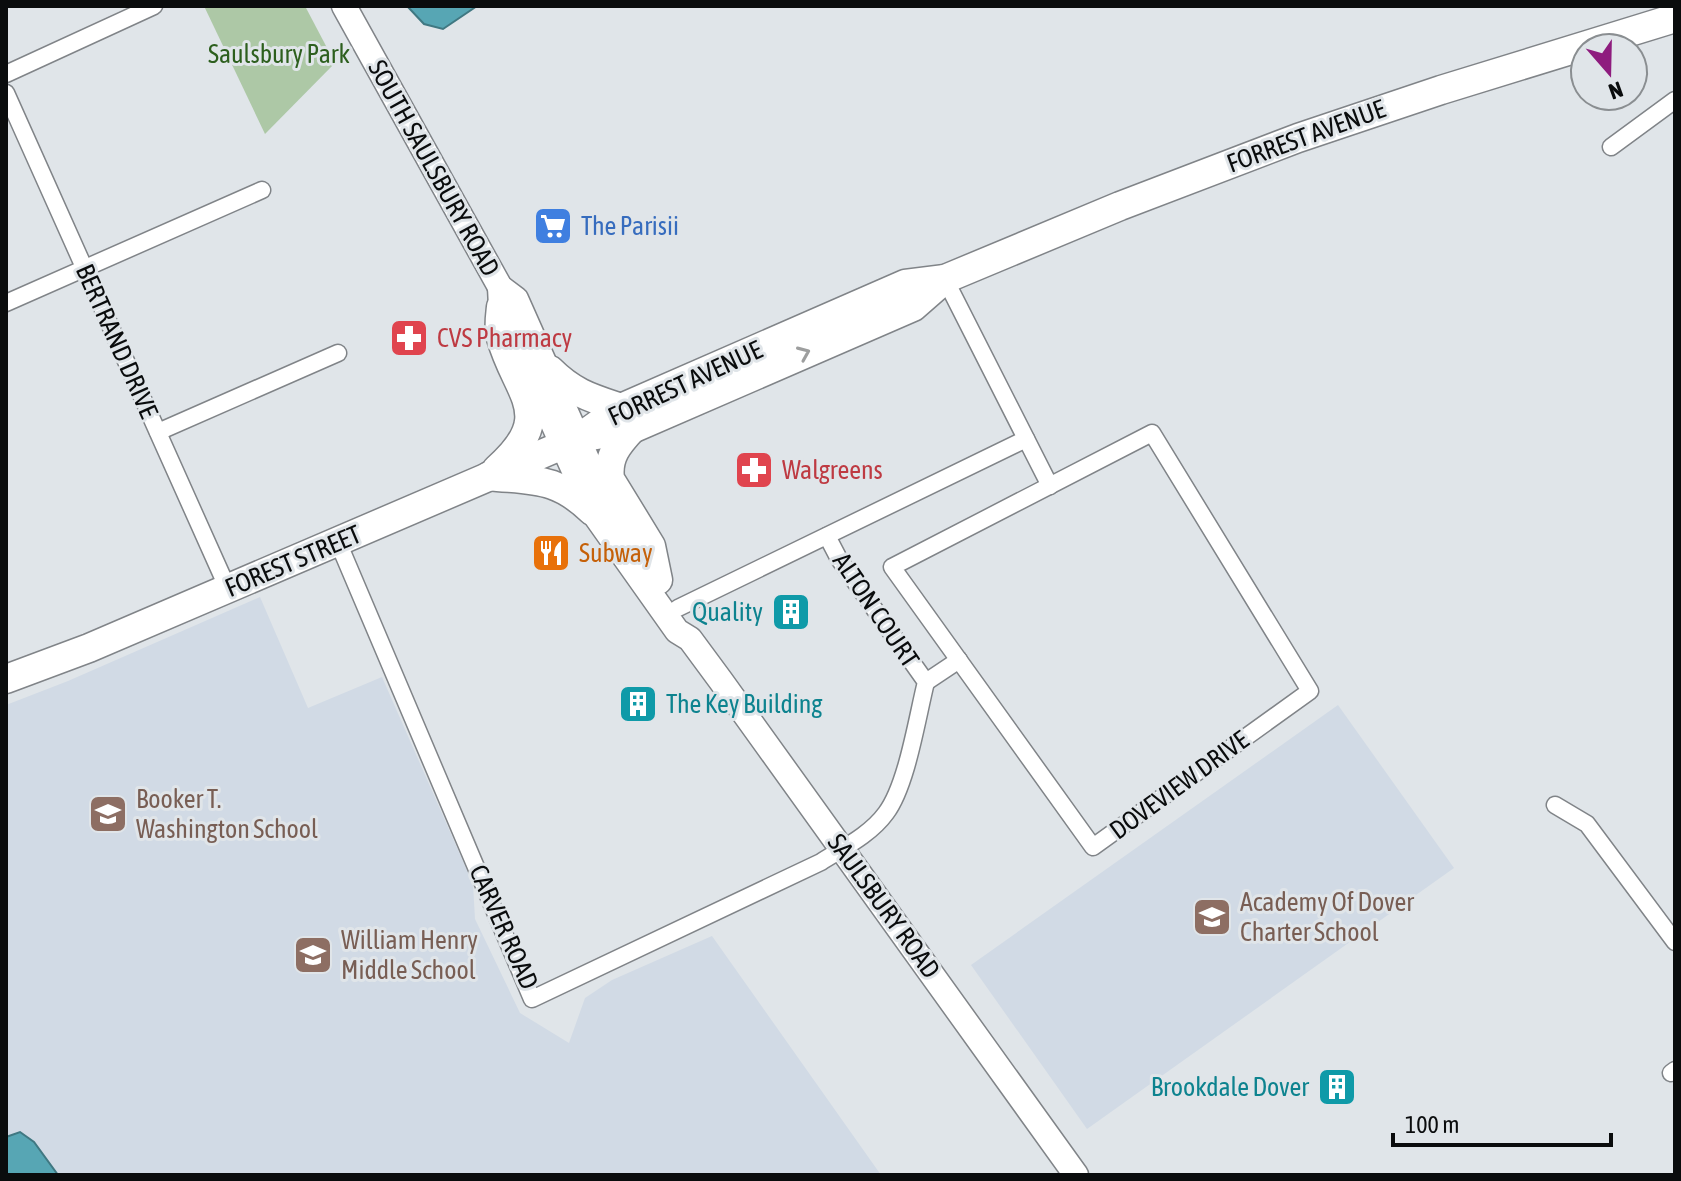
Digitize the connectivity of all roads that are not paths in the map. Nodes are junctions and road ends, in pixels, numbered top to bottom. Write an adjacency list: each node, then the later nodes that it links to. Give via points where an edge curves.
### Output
1 (154, 6): 4 (street)
2 (344, 6): 11 (main road, SOUTH SAULSBURY ROAD)
3 (1675, 18): 10 (highway, FORREST AVENUE, via 1298,138)
4 (6, 74)
5 (6, 93): 9 (street, BERTRAND DRIVE)
6 (1675, 100): 7 (street)
7 (1611, 147)
8 (262, 190): 9 (street)
9 (84, 268): 12 (street); 16 (street, BERTRAND DRIVE)
10 (945, 279): 15 (highway, FORREST AVENUE, via 913,307); 17 (street)
11 (500, 297): 14 (main road, SOUTH SAULSBURY ROAD, via 516,299); 18 (main road, SOUTH SAULSBURY ROAD); 19 (highway, via 500,336 530,411 518,445)
12 (6, 303)
13 (338, 353): 16 (street)
14 (550, 370): 15 (highway, via 567,387); 18 (main road, SOUTH SAULSBURY ROAD)
15 (626, 418): 18 (highway, FORREST AVENUE); 24 (highway, via 613,451 610,479 651,546)
16 (158, 432): 25 (street, BERTRAND DRIVE)
17 (1026, 439): 20 (street); 22 (street)
18 (570, 441): 19 (highway, FOREST STREET); 21 (main road, SAULSBURY ROAD); 24 (main road, SAULSBURY ROAD)
19 (488, 476): 21 (highway, via 557,485); 23 (highway, FOREST STREET)
20 (1050, 486): 28 (street, DOVEVIEW DRIVE, via 892,567); 28 (street, DOVEVIEW DRIVE, via 1152,433 1310,691 1093,847)
21 (592, 511): 27 (main road, SAULSBURY ROAD, via 677,631)
22 (827, 536): 26 (street); 30 (street, ALTON COURT)
23 (338, 542): 25 (highway, FOREST STREET); 32 (street, CARVER ROAD, via 532,999)
24 (658, 580): 26 (main road, SAULSBURY ROAD)
25 (228, 589): 29 (highway, FOREST STREET)
26 (678, 608): 27 (main road, SAULSBURY ROAD, via 689,624)
27 (690, 639): 32 (main road, SAULSBURY ROAD)
28 (959, 660): 30 (street)
29 (6, 679)
30 (926, 682): 32 (street, ALTON COURT, via 892,804)
31 (1555, 805): 33 (street, via 1587,824)
32 (843, 849): 34 (main road, SAULSBURY ROAD)
33 (1675, 942)
34 (1076, 1175)

